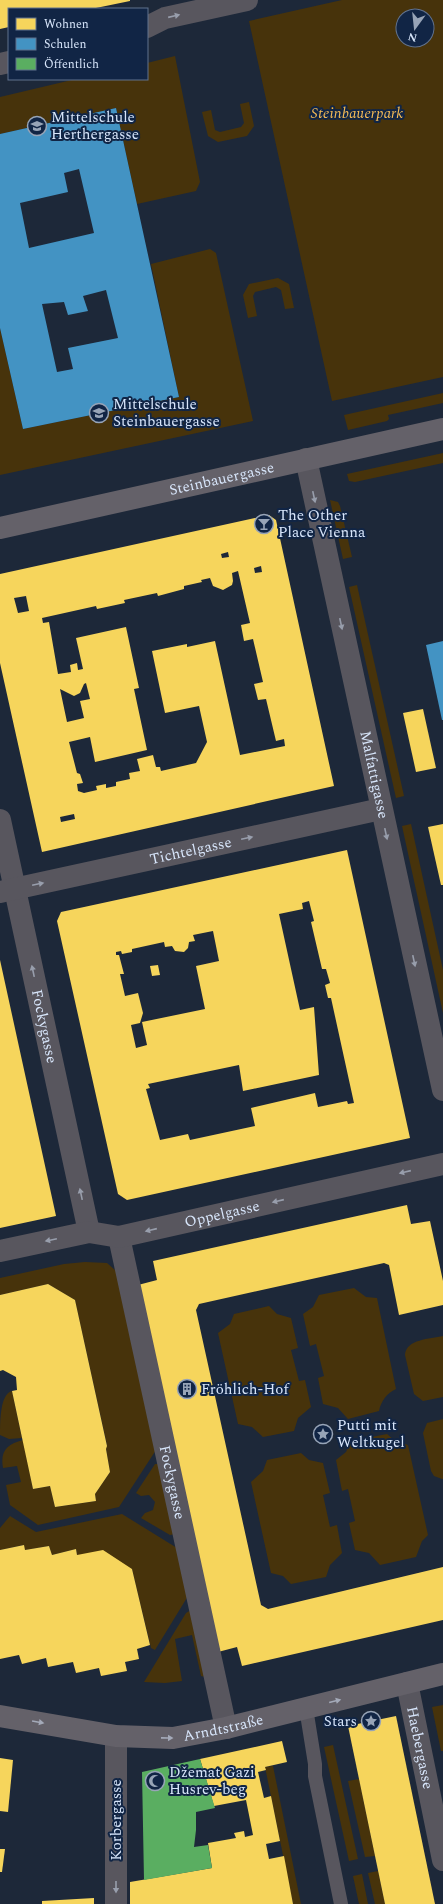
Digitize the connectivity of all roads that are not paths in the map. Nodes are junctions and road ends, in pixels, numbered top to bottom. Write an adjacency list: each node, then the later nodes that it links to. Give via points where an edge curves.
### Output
1 (247, 0): 2 (street)
2 (202, 5): 3 (street, one-way to 2)
3 (148, 26)
4 (443, 429): 5 (street, Steinbauergasse)
5 (306, 459): 6 (street, Steinbauergasse); 7 (street, Malfattigasse, one-way to 7)
6 (0, 528)
7 (381, 808): 9 (street, Tichtelgasse, one-way to 7); 10 (street, Malfattigasse, one-way to 10)
8 (0, 820): 9 (street, Fockygasse)
9 (8, 891): 12 (street, Fockygasse, one-way to 9)
10 (443, 1090)
11 (443, 1164): 13 (street, Oppelgasse, one-way to 13)
12 (89, 1232): 13 (street, Oppelgasse); 14 (street, Oppelgasse, one-way to 14)
13 (119, 1237): 19 (street, Fockygasse)
14 (0, 1251)
15 (443, 1674): 16 (street, Arndtstraße)
16 (407, 1683): 17 (street, Arndtstraße, one-way to 16); 21 (street, Haebergasse)
17 (306, 1708): 19 (street, Arndtstraße); 23 (lane, via 315,1776)
18 (0, 1716): 20 (street, Arndtstraße, one-way to 20)
19 (226, 1728): 20 (street, Arndtstraße, one-way to 19, via 173,1738)
20 (116, 1736): 22 (street, Korbergasse, one-way to 22)
21 (443, 1860)
22 (116, 1904)
23 (341, 1904)

